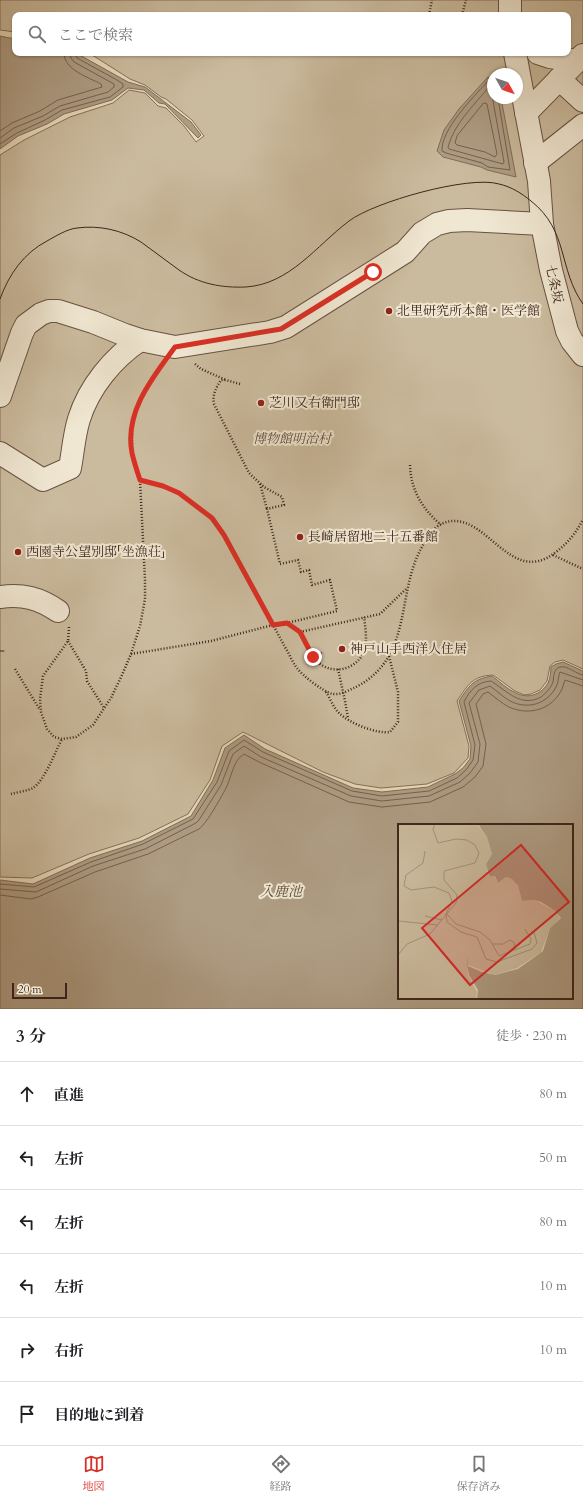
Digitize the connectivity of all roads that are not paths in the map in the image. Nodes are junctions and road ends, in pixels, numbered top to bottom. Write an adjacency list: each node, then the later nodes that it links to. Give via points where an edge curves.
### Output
1 (510, 0): 2 (lane)
2 (510, 12)
3 (516, 56): 8 (lane, 七条坂)
4 (547, 56): 5 (lane)
5 (580, 58): 6 (lane)
6 (559, 79): 7 (lane); 8 (lane)
7 (583, 101)
8 (526, 113): 10 (lane, 七条坂)
9 (583, 125): 10 (lane)
10 (536, 163): 11 (lane, 七条坂)
11 (541, 216): 12 (lane, via 449,221 437,224 422,233 405,252 286,326 270,332 175,347); 13 (lane, 七条坂, via 566,331)
12 (140, 340): 14 (lane, via 67,313 49,311 40,314 26,325 22,333); 15 (lane, via 117,359 98,382 84,405 75,435 70,468 43,480)
13 (583, 354)
14 (0, 396)
15 (0, 453)
16 (0, 597): 17 (lane, via 33,598)
17 (58, 611)

